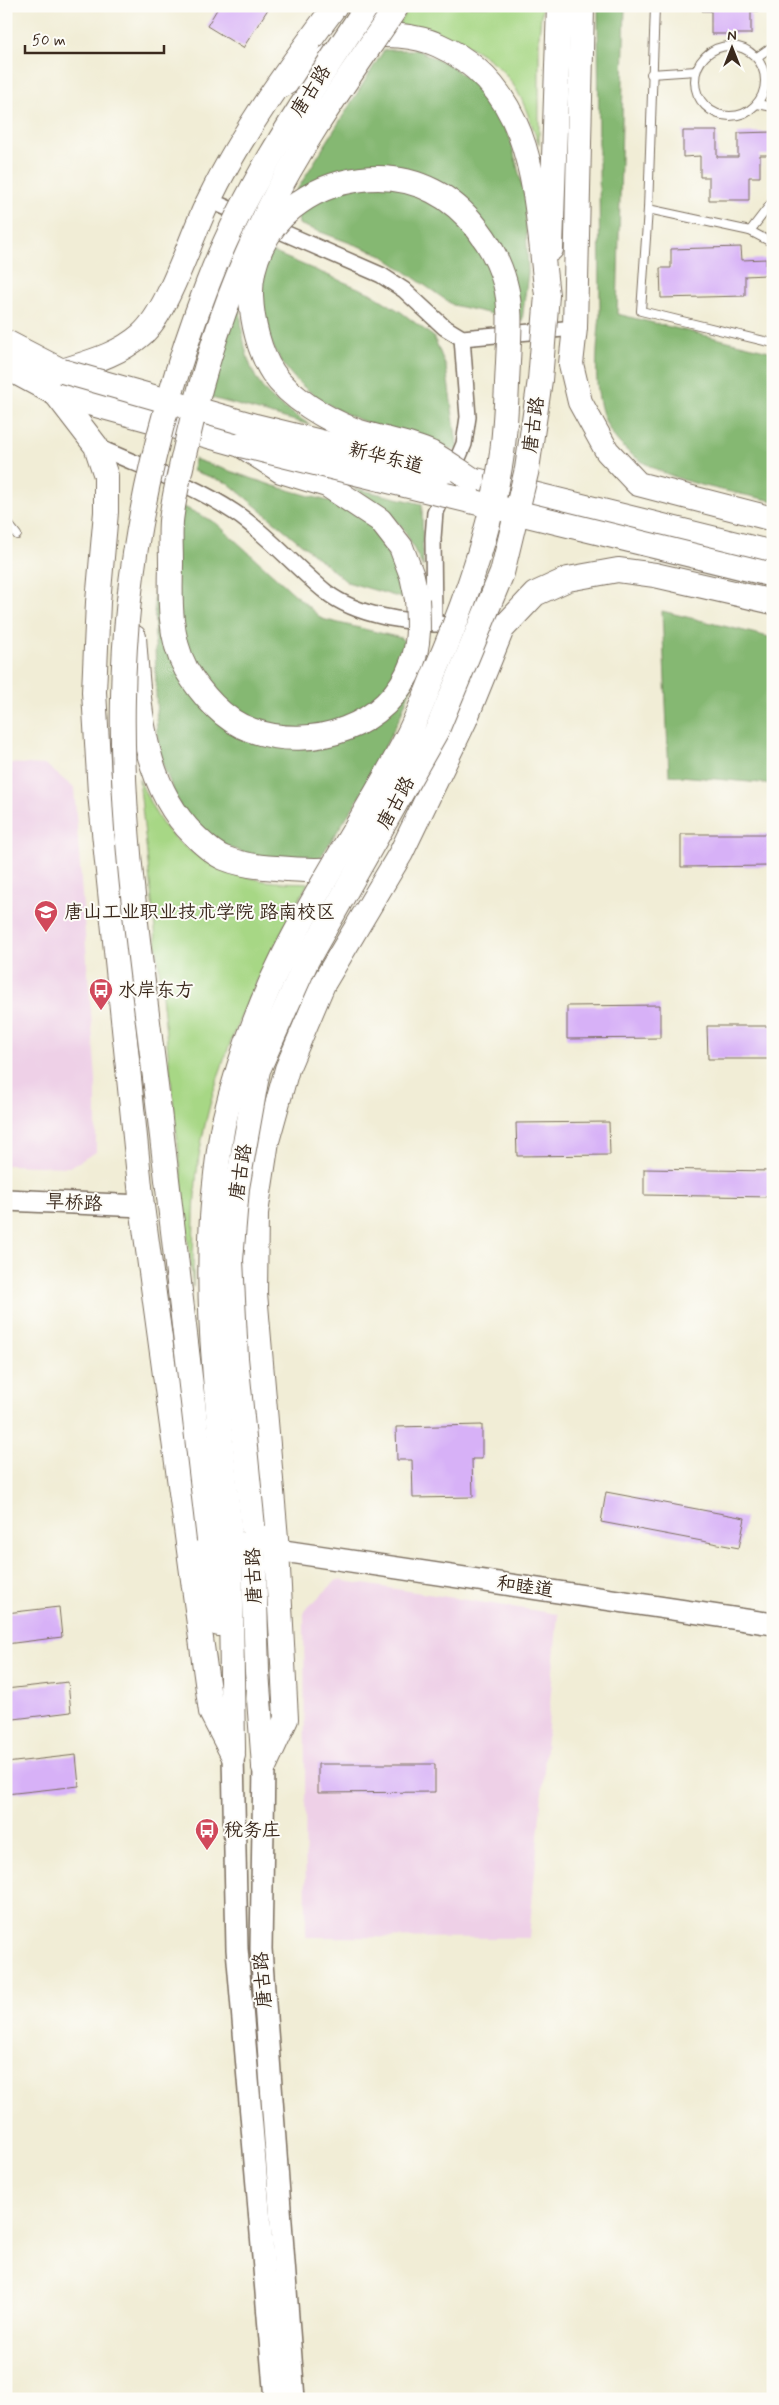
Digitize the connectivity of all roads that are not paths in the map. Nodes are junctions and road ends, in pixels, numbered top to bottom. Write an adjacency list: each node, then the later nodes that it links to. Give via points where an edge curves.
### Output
1 (335, 6): 11 (main road)
2 (367, 6): 35 (main road, 唐古路, bridge, via 269,159 209,280 157,446 145,497)
3 (397, 6): 27 (main road, bridge, via 323,115 268,210 235,282 202,376 171,521 171,610 175,636 185,667 206,697 224,714 249,730 272,736 314,738 339,733 359,725 386,703 412,663 418,631 412,576 401,547 380,520 326,485 281,471)
4 (559, 6): 19 (main road, 唐古路, via 554,218)
5 (582, 6): 20 (main road)
6 (655, 6): 10 (lane)
7 (773, 46): 8 (lane)
8 (757, 57): 9 (lane, via 739,46 717,48 701,61); 12 (lane, via 766,74 766,84)
9 (696, 71): 10 (lane); 12 (lane, via 698,95 714,112 737,116)
10 (651, 74): 16 (lane)
11 (272, 91): 14 (main road); 19 (main road, via 360,38 398,35 426,40 458,54 482,72 497,89 520,130 532,178)
12 (757, 104): 13 (lane)
13 (773, 107)
14 (209, 200): 21 (street, via 381,276 404,290 444,327); 25 (main road, via 161,309 142,334 112,354)
15 (773, 201): 17 (lane)
16 (648, 210): 17 (lane); 23 (lane, via 641,311)
17 (750, 231): 18 (lane)
18 (773, 243)
19 (547, 295): 46 (main road, 唐古路, bridge, via 540,380 527,470 502,573 437,730 307,960 258,1070 237,1188 231,1260 236,1358 253,1527 257,1672)
20 (575, 328): 21 (street); 30 (main road, via 571,364 580,402 607,451 638,484)
21 (462, 338): 37 (street, via 468,417 464,444 435,512)
22 (6, 342): 25 (main road, 新华东道)
23 (773, 343)
24 (6, 368): 26 (main road, 新华东道)
25 (62, 371): 29 (main road, 新华东道, bridge, via 255,426)
26 (56, 394): 27 (main road, 新华东道, bridge); 28 (main road)
27 (241, 445): 34 (main road, 新华东道, bridge)
28 (96, 446): 37 (street, via 235,512 327,593 356,609); 41 (main road, via 106,476 94,692 100,793)
29 (474, 480): 33 (main road, 新华东道, bridge); 42 (main road, bridge, via 429,452 350,428 288,390 274,374 256,329 251,301 252,276 259,253 272,230 304,199 335,185 366,178 403,180 430,189 455,204 478,228 506,284 510,321 505,428 486,530 458,620 408,735 282,957 247,1040 222,1129 210,1222)
30 (773, 519)
31 (6, 521): 32 (lane)
32 (17, 534)
33 (773, 553)
34 (773, 575)
35 (130, 595): 39 (main road, via 139,702 148,754 163,792 180,822 201,842 223,858 255,867 294,870 345,868); 42 (main road, 唐古路, bridge, via 123,695 125,793 136,916)
36 (773, 602): 38 (main road, via 655,575 618,570 568,579 535,594)
37 (434, 624): 38 (street)
38 (502, 629): 39 (main road, via 465,720)
39 (401, 853): 43 (main road, via 323,984 287,1069 267,1141 256,1213 255,1293)
40 (6, 1200): 41 (main road, 旱桥路)
41 (142, 1206): 45 (main road, via 211,1712)
42 (220, 1537): 45 (main road)
43 (277, 1550): 44 (main road, 和睦道); 46 (main road, via 286,1719)
44 (773, 1624)
45 (233, 1754): 47 (main road, 唐古路, via 237,1950)
46 (264, 1767): 48 (main road, 唐古路, via 261,1949)
47 (275, 2399)
48 (294, 2399)

